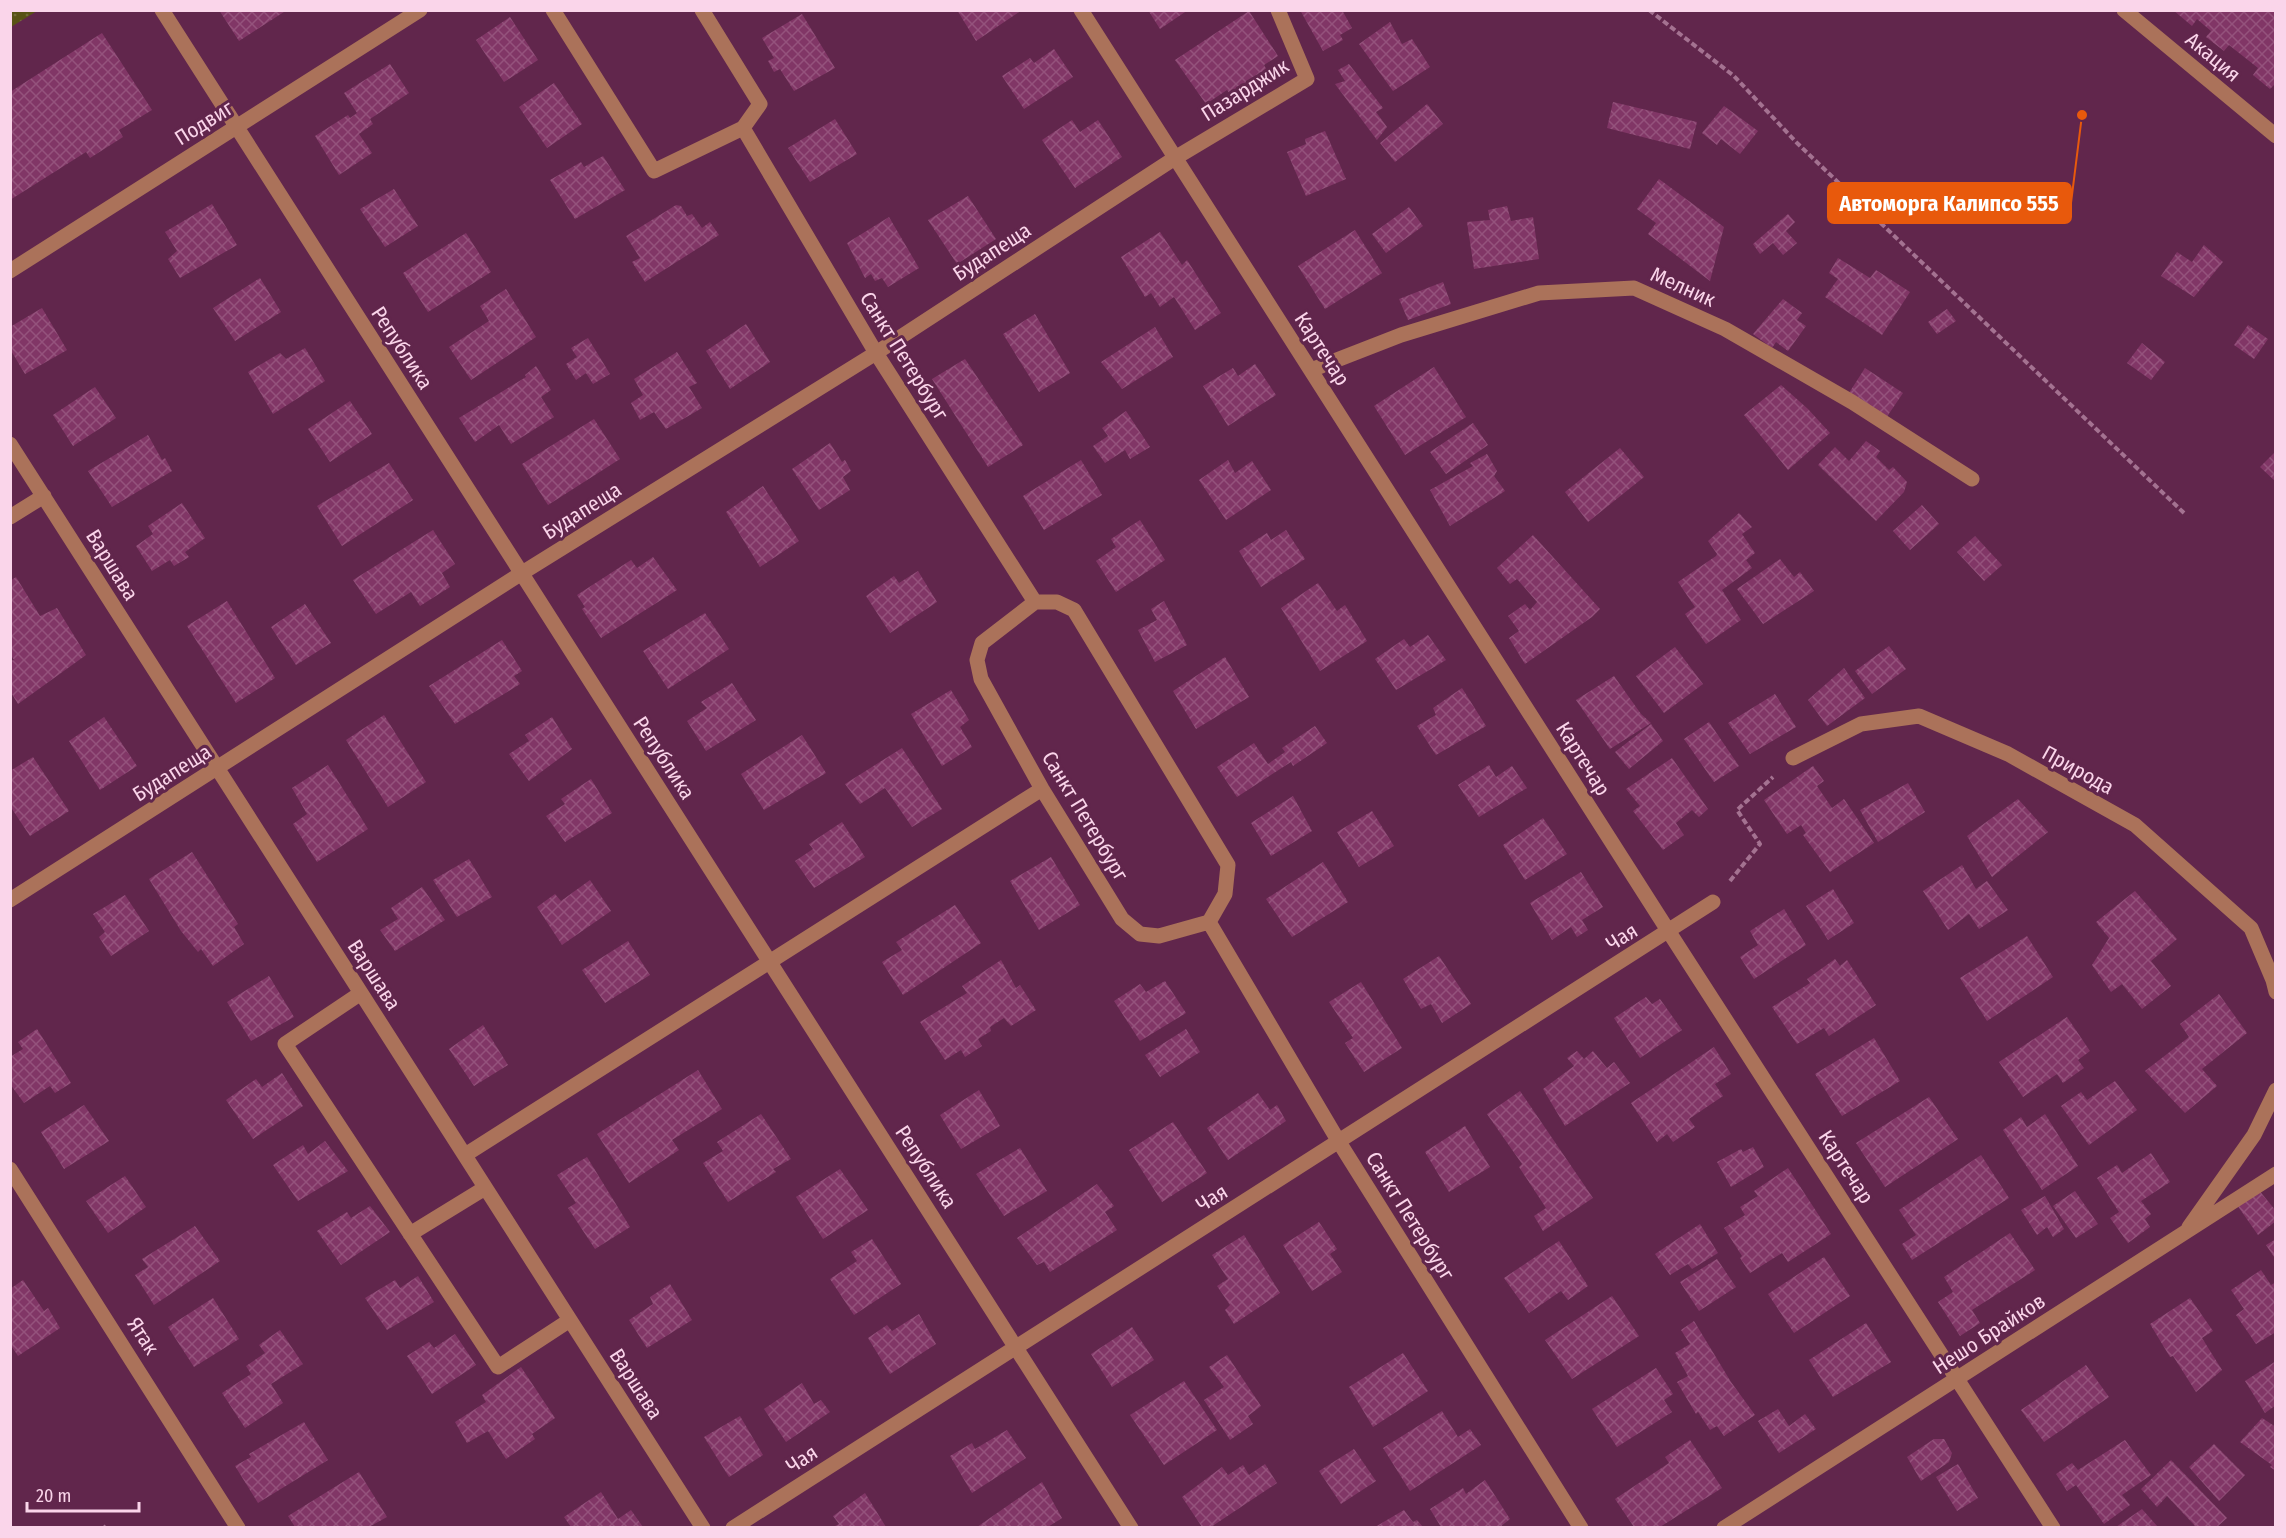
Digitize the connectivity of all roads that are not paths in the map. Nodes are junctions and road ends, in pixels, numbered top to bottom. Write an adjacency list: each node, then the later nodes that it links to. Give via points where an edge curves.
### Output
1 (162, 10): 9 (street, Република)
2 (420, 10): 8 (street, Подвиг)
3 (553, 10): 10 (street, via 654,171)
4 (702, 10): 10 (street, via 760,104)
5 (1081, 10): 12 (street, Картечар)
6 (1278, 10): 12 (street, Пазарджик, via 1307,79)
7 (2124, 10): 11 (street, Акация)
8 (397, 17): 9 (street, Подвиг)
9 (236, 127): 13 (street, Подвиг); 20 (street, Република)
10 (743, 128): 14 (street, Санкт Петербург)
11 (2276, 136)
12 (1176, 158): 14 (street, Будапеща); 15 (street, Картечар)
13 (10, 271)
14 (876, 353): 20 (street, Будапеща); 21 (street, Санкт Петербург)
15 (1311, 370): 17 (street, Мелник, via 1401,335 1539,293 1634,288 1725,329 1852,402); 28 (street, Картечар)
16 (10, 444): 18 (street, Варшава)
17 (1972, 479)
18 (44, 496): 19 (street); 23 (street, Варшава)
19 (10, 518)
20 (522, 573): 23 (street, Будапеща); 29 (street, Република)
21 (1035, 602): 24 (street, Санкт Петербург, via 982,643 977,660 981,679); 27 (street, via 1057,602 1074,610 1228,865 1225,894)
22 (1793, 758): 30 (street, Природа, via 1861,724 1919,716 2008,754 2134,825 2251,928)
23 (217, 769): 25 (street, Будапеща); 31 (street, Варшава)
24 (1042, 789): 27 (street, Санкт Петербург, via 1122,919 1140,934 1159,936); 29 (street)
25 (10, 900)
26 (1713, 902): 28 (street, Чая)
27 (1209, 922): 33 (street, Санкт Петербург)
28 (1669, 932): 33 (street, Чая); 42 (street, Картечар)
29 (769, 961): 34 (street); 41 (street, Република)
30 (2276, 992)
31 (361, 993): 34 (street, Варшава); 38 (street, via 285,1044)
32 (2276, 1090): 39 (street, via 2254,1135)
33 (1339, 1142): 41 (street, Чая); 47 (street, Санкт Петербург)
34 (465, 1155): 37 (street, Варшава)
35 (10, 1169): 43 (street, Ятак)
36 (2276, 1174): 39 (street, Нешо Брайков)
37 (484, 1188): 38 (street); 40 (street, Варшава)
38 (410, 1234): 40 (street, via 498,1367)
39 (2184, 1234): 42 (street, Нешо Брайков)
40 (570, 1320): 44 (street, Варшава)
41 (1015, 1347): 45 (street, Чая); 46 (street, Република)
42 (1958, 1378): 48 (street, Нешо Брайков); 49 (street, Картечар)
43 (238, 1527)
44 (704, 1527)
45 (733, 1527)
46 (1131, 1527)
47 (1581, 1527)
48 (1724, 1527)
49 (2053, 1527)

